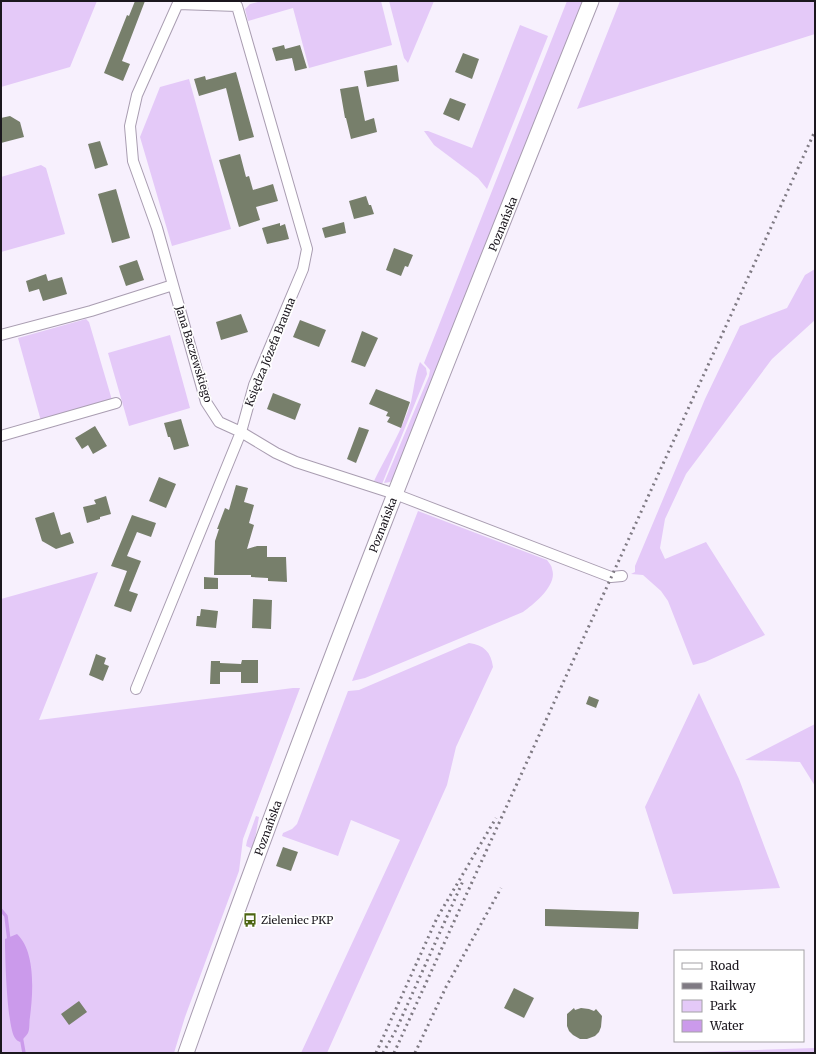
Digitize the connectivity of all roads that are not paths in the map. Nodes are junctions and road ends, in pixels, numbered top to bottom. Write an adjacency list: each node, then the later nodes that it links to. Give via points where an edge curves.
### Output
1 (591, 1): 8 (main road, Poznańska)
2 (178, 3): 3 (street, Jana Baczewskiego, via 137,96 130,126 134,161); 6 (street, Księdza Józefa Brauna, via 237,6 307,249 303,270 254,385)
3 (173, 285): 4 (street, via 91,311); 6 (street, Jana Baczewskiego, via 206,402 219,422)
4 (1, 335)
5 (116, 403): 7 (street)
6 (241, 432): 8 (street, Jana Baczewskiego, via 296,462); 10 (street, Księdza Józefa Brauna)
7 (1, 436)
8 (395, 494): 9 (street, Jana Baczewskiego, via 611,577); 11 (main road, Poznańska, via 279,796)
9 (622, 576)
10 (136, 689)
11 (186, 1053)

